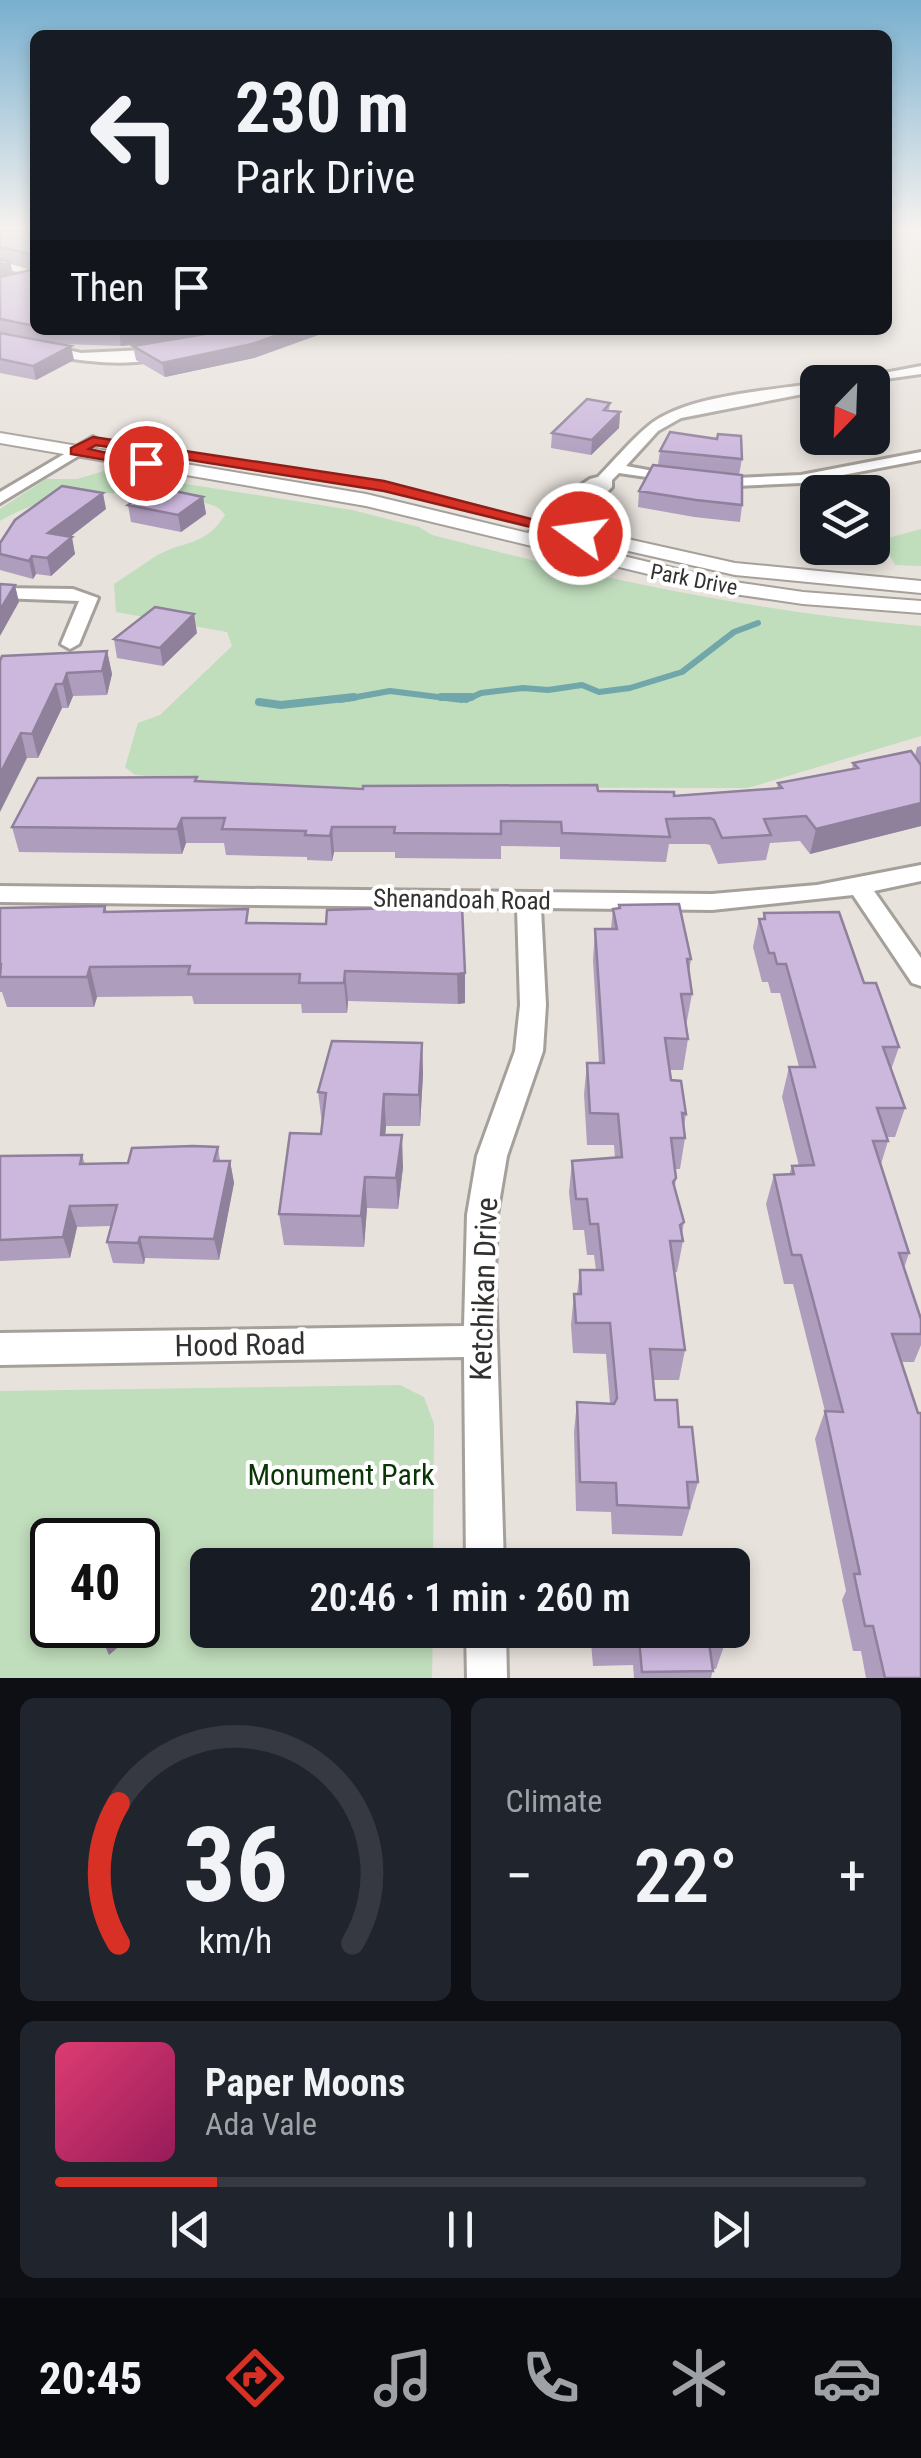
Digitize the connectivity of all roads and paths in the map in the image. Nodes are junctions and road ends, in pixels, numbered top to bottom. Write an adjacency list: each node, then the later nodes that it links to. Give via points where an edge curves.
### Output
1 (0, 339): 2 (street, via 87,358)
2 (174, 351)
3 (921, 370): 4 (street)
4 (890, 375)
5 (800, 390): 11 (street, via 676,415 653,428)
6 (0, 425): 8 (street, Park Drive)
7 (0, 438): 9 (street, Park Drive)
8 (93, 441): 9 (street); 16 (street, Park Drive, via 356,480)
9 (76, 451): 14 (street); 17 (street, Park Drive, via 366,500)
10 (921, 456): 11 (street, via 735,484)
11 (616, 468): 12 (street)
12 (603, 481): 13 (street); 15 (street)
13 (574, 495): 15 (street); 16 (street, via 543,516)
14 (0, 498)
15 (594, 500): 16 (street, via 568,522)
16 (549, 525): 17 (street); 18 (street, Park Drive, via 735,569)
17 (527, 540): 20 (street, Park Drive, via 727,587)
18 (921, 587)
19 (0, 593): 21 (street, via 90,598)
20 (921, 607)
21 (70, 644)
22 (921, 873): 23 (street, Shenandoah Road)
23 (860, 888): 25 (street, Shenandoah Road, via 712,902); 26 (street)
24 (0, 894): 25 (street, Shenandoah Road)
25 (529, 900): 27 (street, Ketchikan Drive, via 528,1051 492,1156 482,1215)
26 (921, 977)
27 (480, 1341): 28 (street, Hood Road); 29 (street, Ketchikan Drive)
28 (0, 1349)
29 (485, 1548)
30 (487, 1648): 31 (street)
31 (488, 1678)

